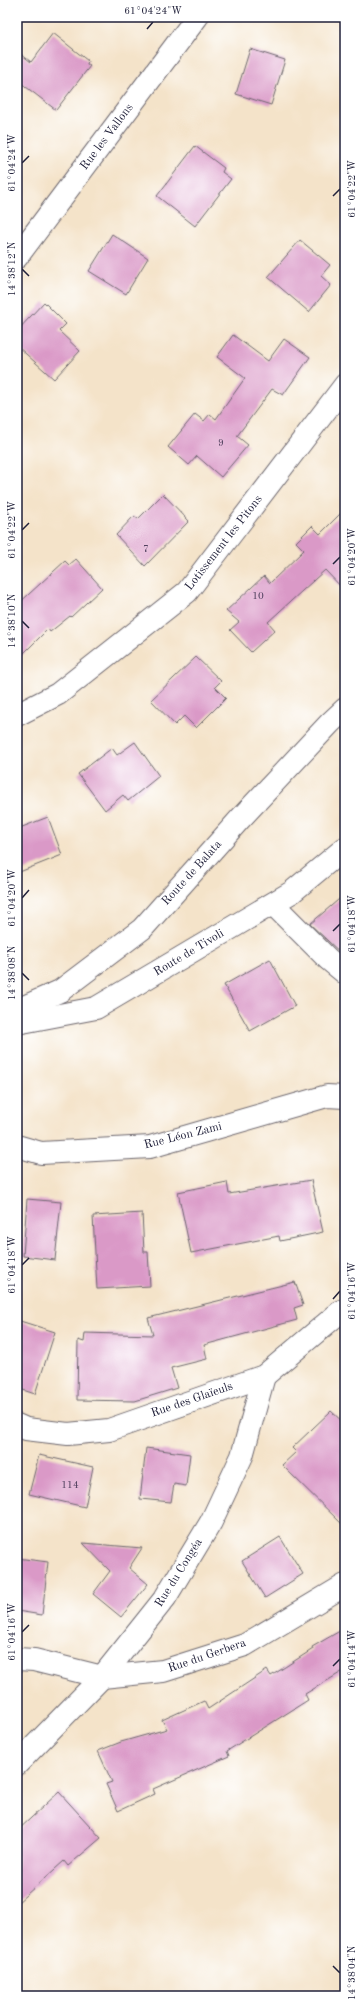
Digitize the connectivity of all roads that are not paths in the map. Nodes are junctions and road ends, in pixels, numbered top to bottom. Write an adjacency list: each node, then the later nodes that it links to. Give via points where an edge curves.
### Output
1 (197, 17): 2 (street, Rue les Vallons)
2 (17, 257)
3 (345, 385): 5 (street, Lotissement les Pitons, via 187,592 58,694)
4 (345, 709): 9 (street, Route de Balata, via 240,819 142,929 60,991)
5 (17, 715)
6 (345, 848): 7 (street, Route de Tivoli, via 292,892)
7 (273, 904): 8 (street); 10 (street, Route de Tivoli, via 96,1008)
8 (345, 973)
9 (17, 1010)
10 (17, 1023)
11 (345, 1096): 12 (street, Rue Léon Zami, via 327,1096 150,1147 41,1153)
12 (17, 1146)
13 (345, 1310): 14 (street, Rue des Glaïeuls)
14 (264, 1376): 15 (street, Rue des Glaïeuls, via 109,1430 68,1434); 18 (street, Rue du Congéa, via 242,1456 211,1522 165,1598)
15 (17, 1426)
16 (345, 1585): 18 (street, Rue du Gerbera, via 245,1645 163,1671)
17 (17, 1659): 18 (street, via 34,1660)
18 (102, 1677): 19 (street, Rue du Congéa)
19 (17, 1764)

